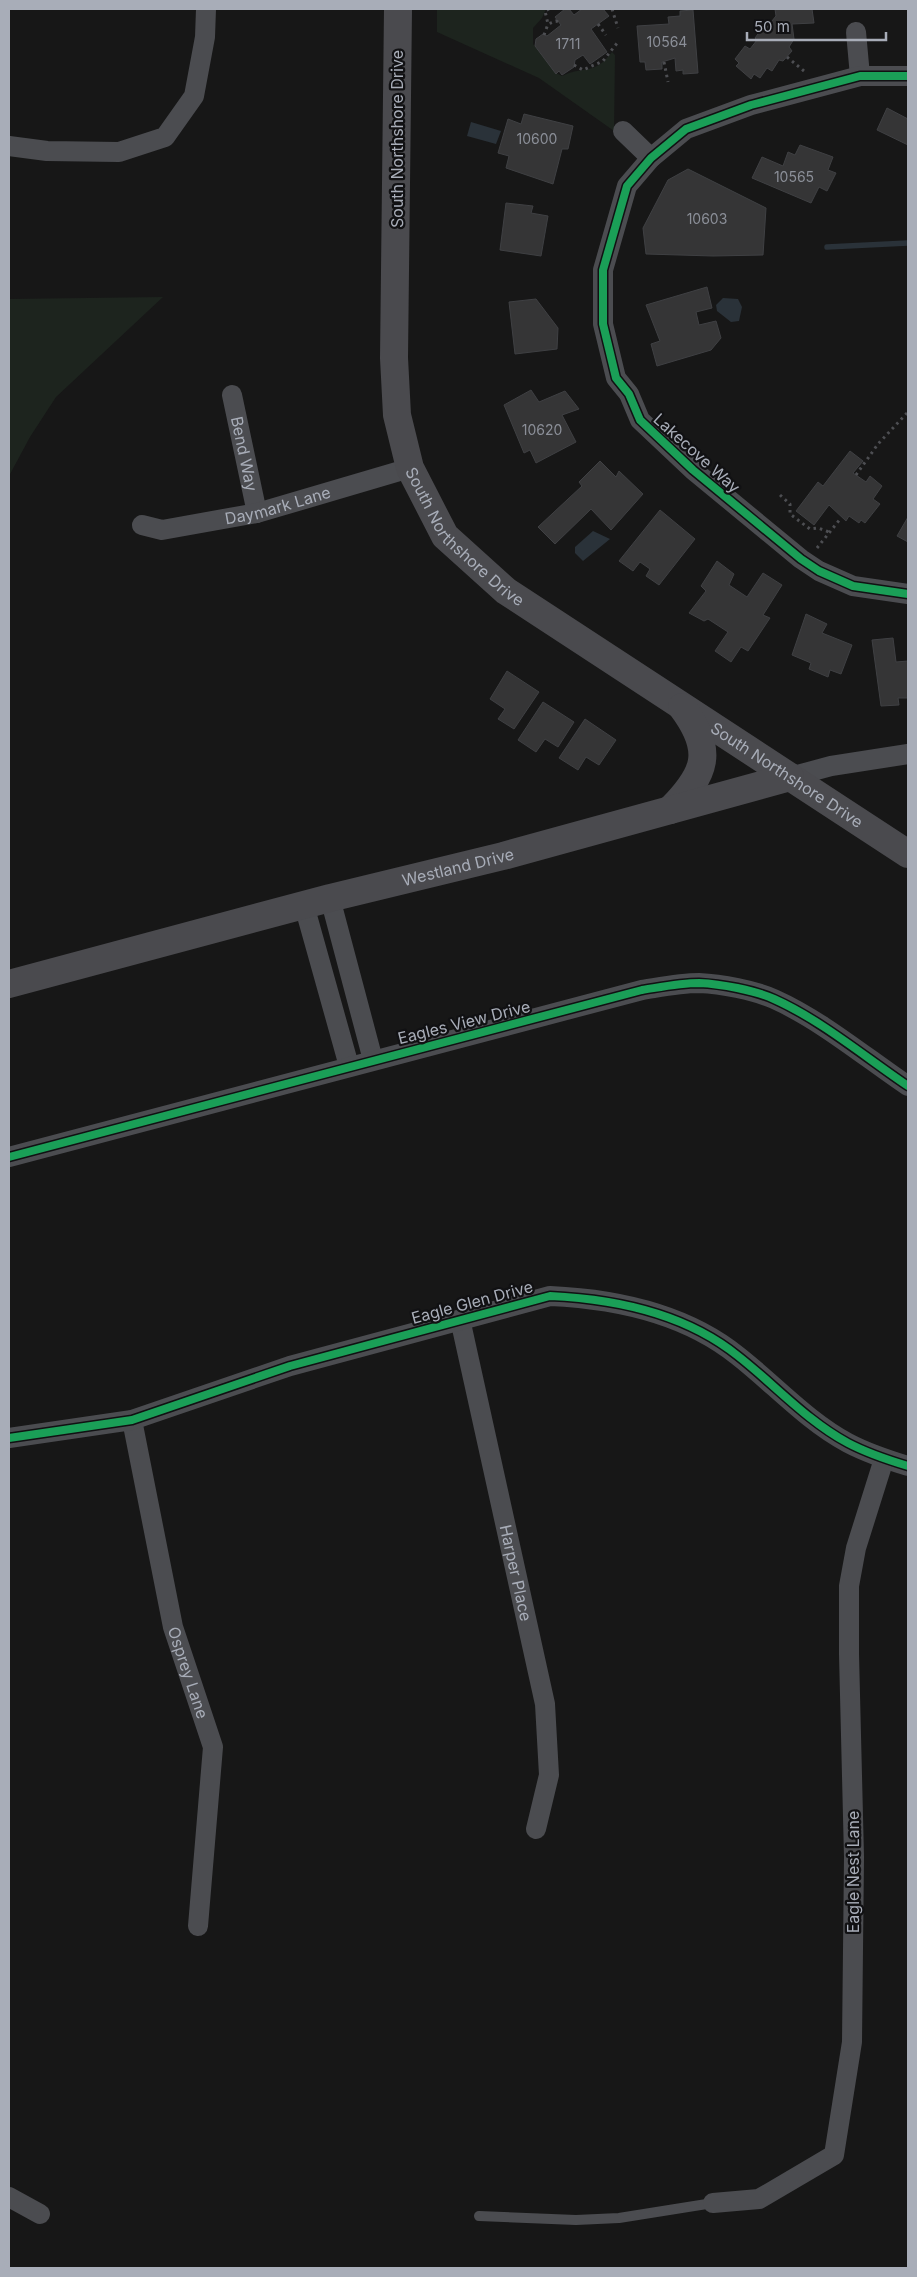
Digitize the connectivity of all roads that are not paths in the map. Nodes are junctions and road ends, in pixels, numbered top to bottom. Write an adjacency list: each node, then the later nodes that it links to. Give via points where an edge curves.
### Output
1 (206, 9): 7 (street, via 205,37 194,96 165,137 119,152 47,152)
2 (398, 9): 10 (main road, South Northshore Drive, via 394,358 397,415)
3 (856, 32): 4 (street)
4 (860, 76): 5 (street, Lakecove Way); 8 (street, Lakecove Way, via 751,104 686,129)
5 (908, 76)
6 (623, 131): 8 (street)
7 (9, 146)
8 (651, 158): 13 (street, Lakecove Way, via 627,186 603,270 603,324 616,378 629,394 640,420 693,470 819,571 853,586)
9 (232, 395): 11 (street, Bend Way)
10 (410, 468): 11 (street, Daymark Lane); 14 (main road, South Northshore Drive, via 445,536 506,591)
11 (256, 513): 12 (street, Daymark Lane, via 162,530)
12 (142, 525)
13 (908, 594)
14 (678, 702): 16 (main road, South Northshore Drive); 17 (main road, via 692,720 703,754 693,785)
15 (908, 754): 16 (street, Westland Drive, via 831,766)
16 (790, 777): 17 (main road, Westland Drive); 18 (main road, South Northshore Drive)
17 (670, 810): 19 (main road, Westland Drive, via 503,856)
18 (908, 854)
19 (330, 898): 20 (main road, Westland Drive); 22 (street)
20 (304, 905): 21 (main road, Westland Drive); 23 (street)
21 (9, 984)
22 (373, 1060): 23 (street, Eagles View Drive); 24 (street, Eagles View Drive, via 642,990 699,983 756,992 773,999)
23 (349, 1066): 25 (street, Eagles View Drive)
24 (908, 1086)
25 (9, 1156)
26 (460, 1319): 27 (street, Eagle Glen Drive, via 290,1366); 29 (street, Eagle Glen Drive, via 550,1296 622,1304 675,1319 738,1355 786,1397 841,1438); 31 (street, Harper Place, via 545,1704 548,1774)
27 (132, 1420): 28 (street, Eagle Glen Drive); 32 (street, Osprey Lane, via 173,1628 213,1747)
28 (9, 1438)
29 (884, 1459): 30 (street, Eagle Glen Drive); 34 (street, Eagle Nest Lane, via 856,1548 849,1586 854,1856 852,2042 834,2155 759,2199)
30 (908, 1466)
31 (536, 1829)
32 (198, 1926)
33 (9, 2197): 35 (street)
34 (713, 2203): 36 (lane, via 619,2218 576,2220)
35 (40, 2214)
36 (479, 2216)

